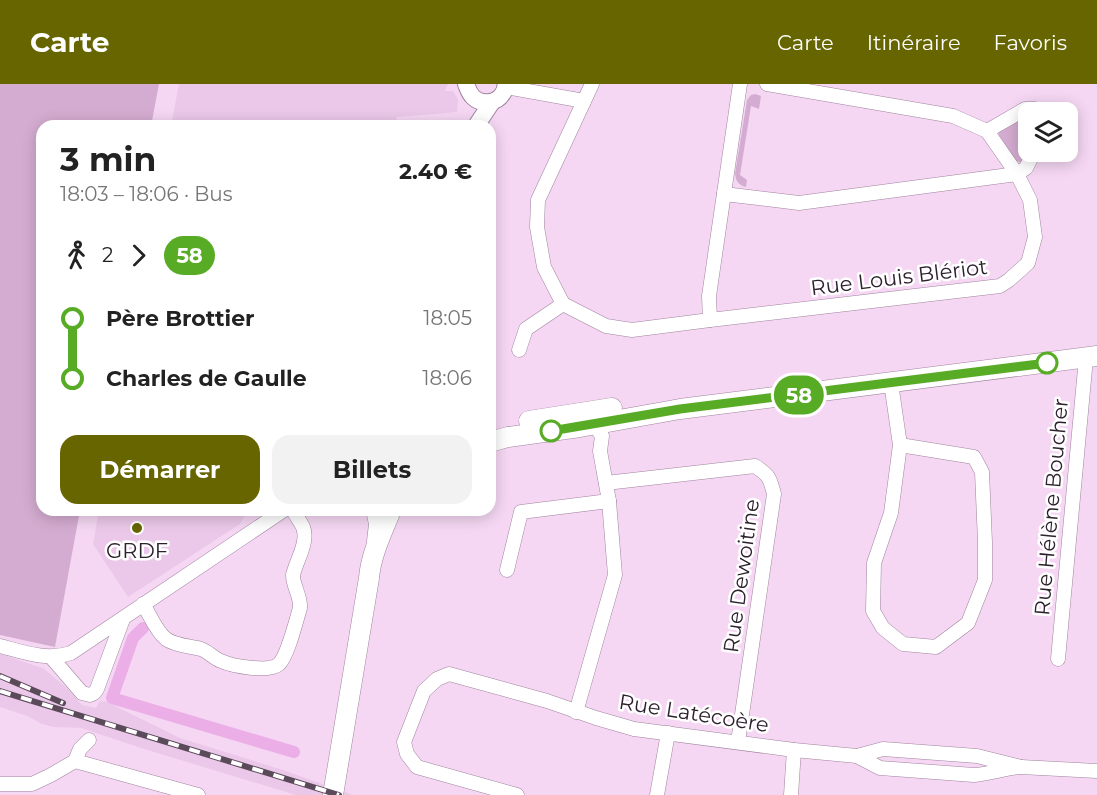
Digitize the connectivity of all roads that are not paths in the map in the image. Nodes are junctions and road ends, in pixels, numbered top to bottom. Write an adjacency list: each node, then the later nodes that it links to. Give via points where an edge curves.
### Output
1 (592, 84): 6 (street)
2 (740, 84): 14 (street)
3 (767, 84): 11 (street, via 953,116)
4 (506, 85): 6 (street); 7 (street, via 504,93)
5 (470, 91): 7 (street, via 484,102); 9 (street)
6 (584, 101): 15 (street, via 538,200 537,227 544,267)
7 (492, 102): 10 (street)
8 (1018, 113): 11 (street)
9 (469, 120)
10 (480, 120)
11 (987, 131): 13 (street, Rue Louis Blériot)
12 (1029, 162): 13 (street)
13 (1017, 174): 14 (street, via 799,203); 16 (street, Rue Louis Blériot, via 1030,200 1035,237 1028,263 1000,286)
14 (724, 194): 16 (street, via 709,296)
15 (563, 304): 16 (street, Rue Louis Blériot, via 606,326 632,330); 17 (street, via 526,329)
16 (710, 320)
17 (519, 350)
18 (1093, 354): 19 (main road); 20 (main road); 39 (street, Rue Hélène Boucher)
19 (891, 383): 20 (main road); 23 (street)
20 (592, 424): 21 (main road); 22 (main road); 24 (street); 24 (street, via 590,436)
21 (496, 428)
22 (496, 440)
23 (900, 445): 23 (street, via 891,513 874,563 873,611 883,628 903,644 936,648 968,623 985,580 982,472 974,457)
24 (600, 451): 25 (street)
25 (606, 483): 26 (street); 43 (street, Rue Dewoitine, via 755,466 767,473 774,494)
26 (609, 501): 33 (street, via 521,512); 40 (street, via 615,575)
27 (275, 516): 35 (street)
28 (297, 516): 35 (street, via 304,533 293,575 300,608 286,651 275,666 262,669 230,664 204,650 172,643)
29 (374, 516): 32 (street)
30 (388, 516): 32 (main road)
31 (399, 516): 34 (main road)
32 (373, 552): 34 (main road)
33 (507, 570)
34 (369, 578): 51 (main road)
35 (143, 604): 36 (street)
36 (123, 619): 38 (street, via 71,653); 38 (street, via 94,693 82,693)
37 (0, 645): 38 (street)
38 (51, 657)
39 (1058, 659)
40 (576, 712): 41 (street, Rue Latécoère, via 634,729); 52 (street, Rue Latécoère, via 449,674 436,679 424,691 404,742 417,767)
41 (668, 733): 43 (street, Rue Latécoère); 53 (street)
42 (89, 740): 46 (street)
43 (738, 742): 44 (street, Rue Latécoère)
44 (794, 750): 45 (street, Rue Latécoère); 54 (street)
45 (857, 756): 47 (street, Rue Latécoère, via 883,749 977,756); 47 (street, Rue Latécoère, via 879,768 974,775)
46 (75, 761): 49 (street, via 32,783); 50 (street)
47 (1021, 766): 48 (street, Rue Latécoère)
48 (1097, 771)
49 (0, 784)
50 (198, 795)
51 (333, 795)
52 (517, 795)
53 (657, 795)
54 (791, 795)

